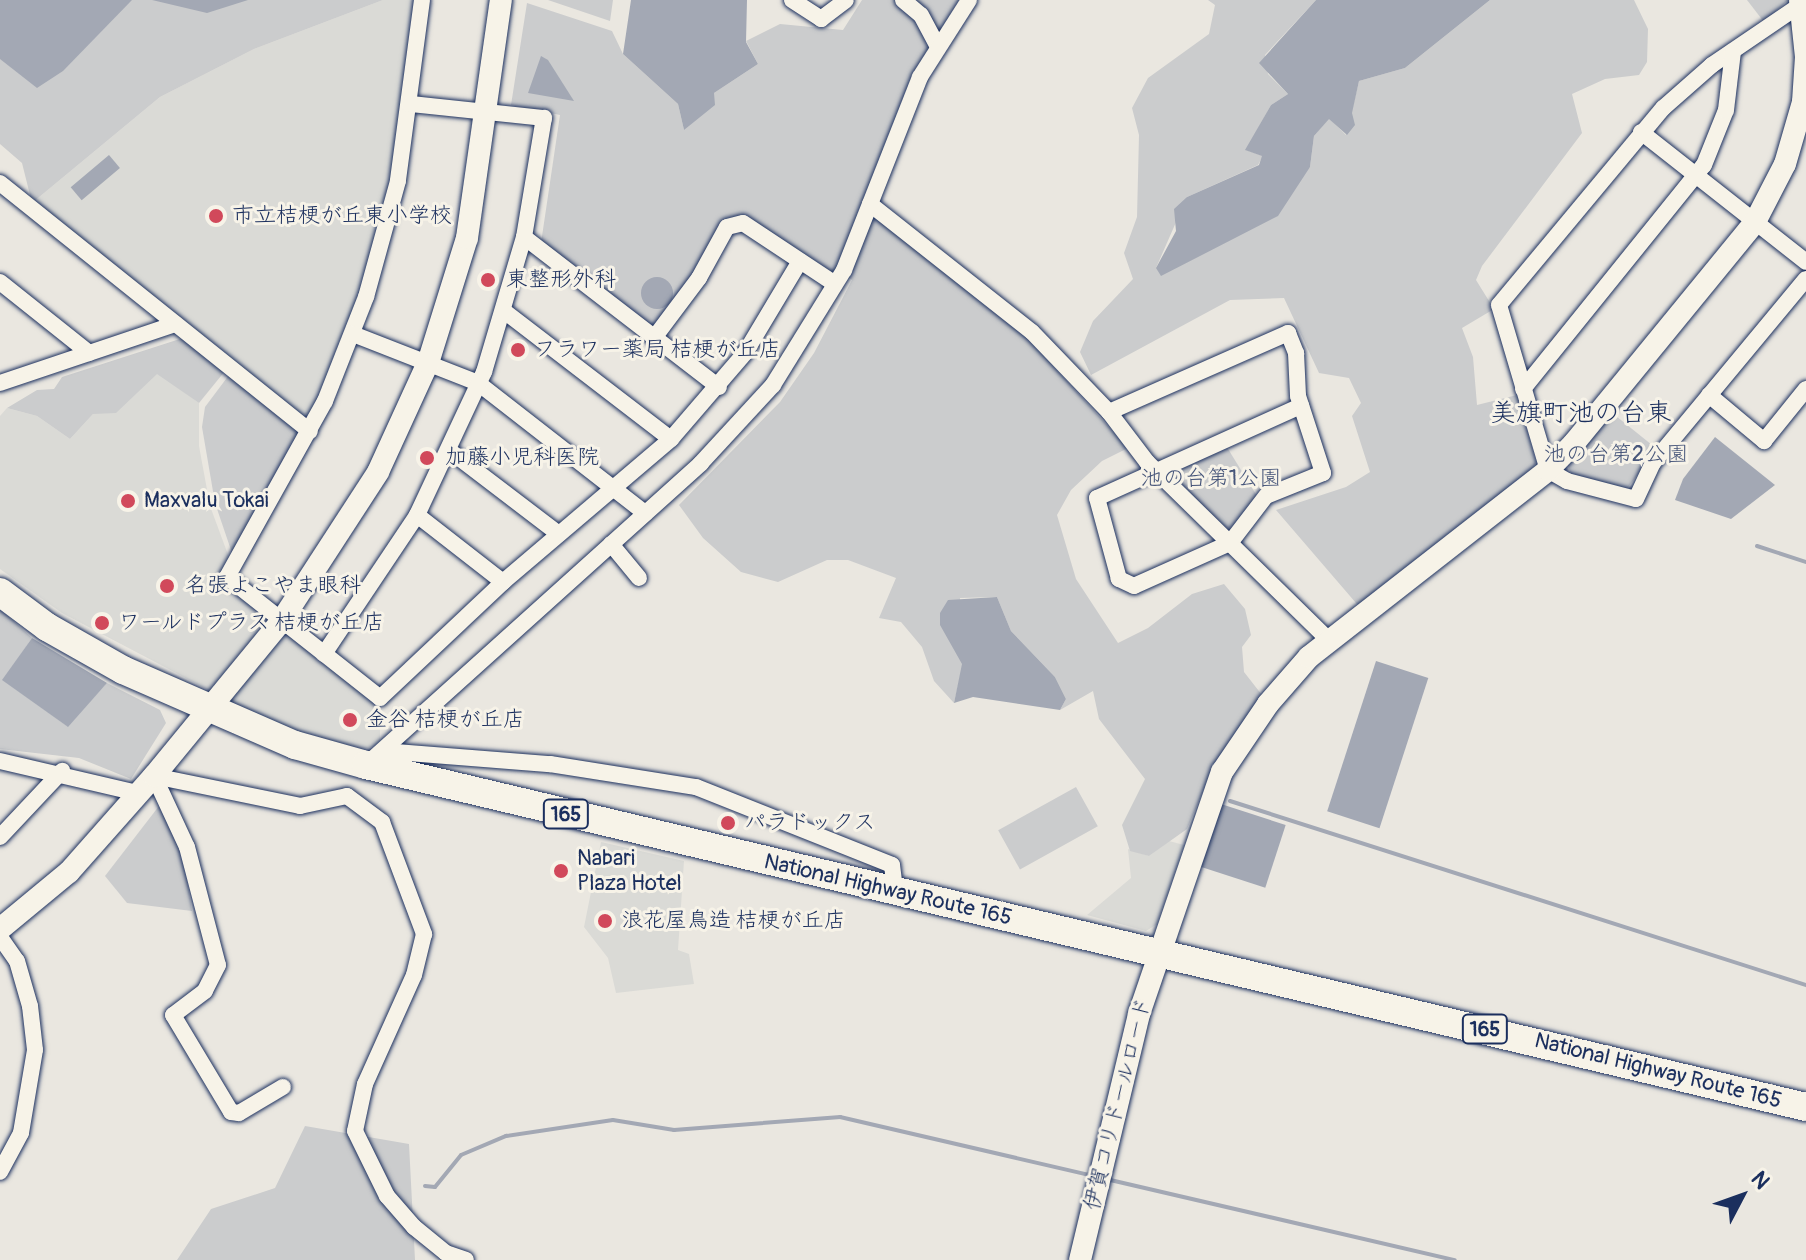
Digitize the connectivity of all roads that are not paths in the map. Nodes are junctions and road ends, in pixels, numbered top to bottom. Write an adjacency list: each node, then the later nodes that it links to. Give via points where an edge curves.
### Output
1 (422, 0): 10 (street)
2 (501, 0): 11 (street)
3 (792, 0): 4 (street, via 821,19)
4 (846, 0)
5 (903, 0): 8 (street, via 921,15)
6 (969, 0): 8 (street)
7 (1802, 1): 9 (street); 16 (street, 伊賀コリドールロード, via 1803,102 1785,164)
8 (938, 47): 15 (street, via 920,77)
9 (1733, 51): 12 (street); 13 (street, via 1726,110)
10 (410, 104): 11 (street); 25 (street, via 389,223)
11 (488, 112): 17 (street, via 544,118); 28 (street, via 467,238)
12 (1641, 132): 13 (street); 32 (street, via 1499,305)
13 (1697, 177): 16 (street); 32 (street)
14 (0, 183): 24 (street)
15 (870, 204): 22 (street); 36 (street, via 1032,332)
16 (1755, 222): 19 (street); 41 (street, 伊賀コリドールロード)
17 (524, 237): 23 (street); 26 (street)
18 (800, 261): 22 (street); 26 (street, via 743,223 727,227 699,278); 31 (street)
19 (1806, 262)
20 (1806, 279): 34 (street)
21 (0, 282): 27 (street)
22 (835, 284): 43 (street, via 750,414)
23 (504, 311): 30 (street); 38 (street)
24 (175, 324): 27 (street); 37 (street)
25 (353, 334): 28 (street); 37 (street)
26 (654, 338): 31 (street)
27 (89, 353): 29 (street)
28 (428, 363): 30 (street); 51 (street, via 357,512)
29 (1, 381)
30 (478, 383): 39 (street); 42 (street)
31 (719, 387): 38 (street)
32 (1523, 389): 41 (street)
33 (1806, 389): 34 (street, via 1764,441)
34 (1709, 395): 41 (street, via 1653,463 1636,499 1567,481)
35 (1301, 406): 36 (street, via 1296,353 1288,333); 40 (street); 46 (street, via 1323,473 1266,496)
36 (1109, 412): 40 (street)
37 (310, 431): 51 (street, via 227,577)
38 (671, 439): 42 (street)
39 (450, 451): 44 (street); 45 (street)
40 (1154, 469): 46 (street); 46 (street, via 1097,498 1119,579 1134,586)
41 (1548, 470): 52 (street, 伊賀コリドールロード)
42 (614, 488): 43 (street); 45 (street)
43 (645, 513): 47 (street)
44 (417, 515): 49 (street); 53 (street)
45 (559, 534): 49 (street)
46 (1230, 543): 52 (street)
47 (611, 544): 48 (street); 55 (street, via 555,606)
48 (639, 578)
49 (503, 582): 53 (street, via 380,698)
50 (0, 592): 54 (highway, National Highway Route 165 / 165, via 47,627)
51 (282, 620): 53 (street); 54 (street)
52 (1329, 640): 64 (street, 伊賀コリドールロード, via 1268,704 1222,772 1193,845)
53 (324, 654)
54 (208, 710): 55 (highway, National Highway Route 165 / 165, via 295,745); 58 (street)
55 (374, 758): 61 (highway, National Highway Route 165 / 165); 61 (street, via 550,764 696,787 892,865)
56 (0, 761): 57 (street)
57 (62, 771): 59 (street); 60 (street)
58 (154, 776): 59 (street); 65 (street, via 187,847 218,965 205,991 173,1015 231,1112 239,1113); 68 (street, via 300,806 347,796 382,822 424,934 414,975 365,1084 355,1131 396,1207 446,1253)
59 (137, 793): 62 (street, via 61,880)
60 (0, 837)
61 (895, 889): 64 (highway, National Highway Route 165 / 165)
62 (0, 929)
63 (0, 937): 67 (street, via 17,961 35,1050 21,1133)
64 (1164, 951): 66 (highway, National Highway Route 165 / 165); 69 (street, 伊賀コリドールロード, via 1139,1014)
65 (283, 1087)
66 (1806, 1107)
67 (0, 1172)
68 (466, 1260)
69 (1080, 1260)

